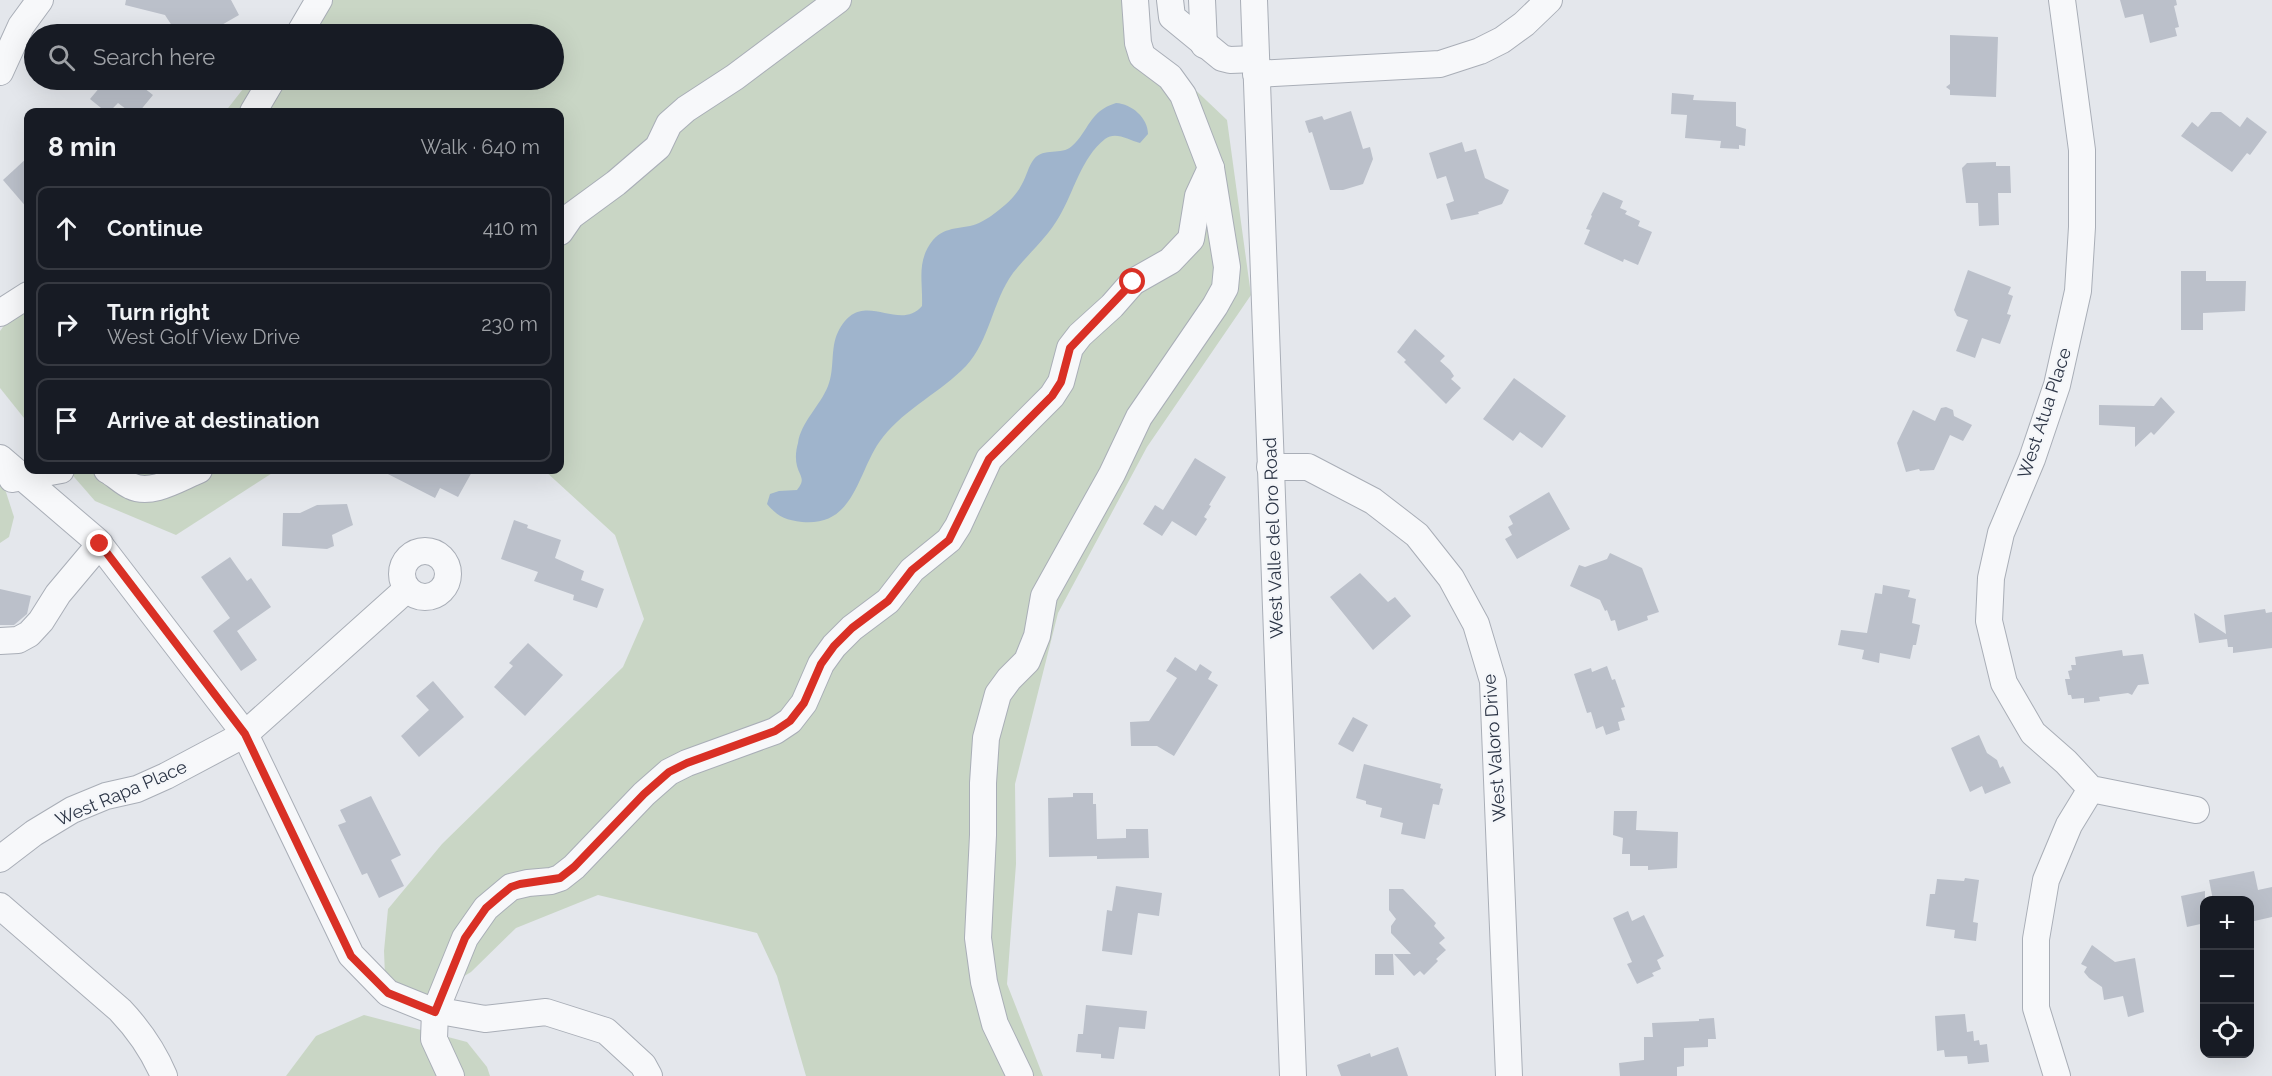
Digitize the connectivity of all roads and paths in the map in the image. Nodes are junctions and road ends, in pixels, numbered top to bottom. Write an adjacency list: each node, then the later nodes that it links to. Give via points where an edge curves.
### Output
1 (40, 0): 13 (street, via 21,26)
2 (319, 0): 10 (street)
3 (838, 0): 17 (street, via 686,109 669,124 658,147)
4 (1135, 0): 16 (street, via 1142,56 1170,77 1183,95)
5 (1170, 0): 11 (street, via 1172,18)
6 (1202, 0): 11 (street)
7 (1254, 0): 12 (street, West Valle del Oro Road)
8 (1549, 0): 12 (street, via 1502,40 1440,64)
9 (2062, 0): 30 (street, West Atua Place, via 2082,150 2078,291 2057,385 2001,533 1991,578 1989,621 2004,683 2033,733)
10 (305, 24)
11 (1204, 45): 12 (street, via 1222,58)
12 (1256, 66): 21 (street, West Valle del Oro Road)
13 (0, 72)
14 (266, 90): 15 (street)
15 (255, 108)
16 (1210, 168): 34 (street, via 1198,196 1191,239 1170,261 1133,282 1080,335 1070,348 1061,382 1052,396 989,459 949,540 912,570 888,601 834,646 790,721 775,731 669,772 560,878 520,884 500,896 486,908 465,938); 38 (street, via 1227,267 1225,288 1139,417 1044,596 1037,636 1027,661 998,694 986,738 978,938 994,1024)
17 (564, 226)
18 (24, 298): 19 (street)
19 (0, 313)
20 (0, 458): 25 (street)
21 (1270, 467): 39 (street, West Valle del Oro Road); 40 (street, West Valoro Drive, via 1308,467 1373,501 1417,535 1452,578 1476,624 1494,681)
22 (39, 474): 25 (street)
23 (112, 474): 24 (street, via 143,490)
24 (189, 474)
25 (11, 479): 26 (street)
26 (100, 544): 28 (street, via 29,634 18,640); 29 (street)
27 (408, 589): 29 (street, West Rapa Place)
28 (0, 641)
29 (245, 734): 32 (street, West Rapa Place, via 166,776 72,810); 34 (street, via 351,956 388,993)
30 (2091, 789): 31 (street); 41 (street, via 2069,825 2046,880 2036,939 2036,1008)
31 (2196, 810)
32 (0, 859)
33 (0, 906): 35 (street, via 120,1010 154,1053)
34 (435, 1012): 36 (street, via 434,1039); 37 (street, via 485,1019 546,1012 606,1031 643,1065)
35 (164, 1076)
36 (452, 1076)
37 (649, 1076)
38 (1020, 1076)
39 (1293, 1076)
40 (1509, 1076)
41 (2057, 1076)

